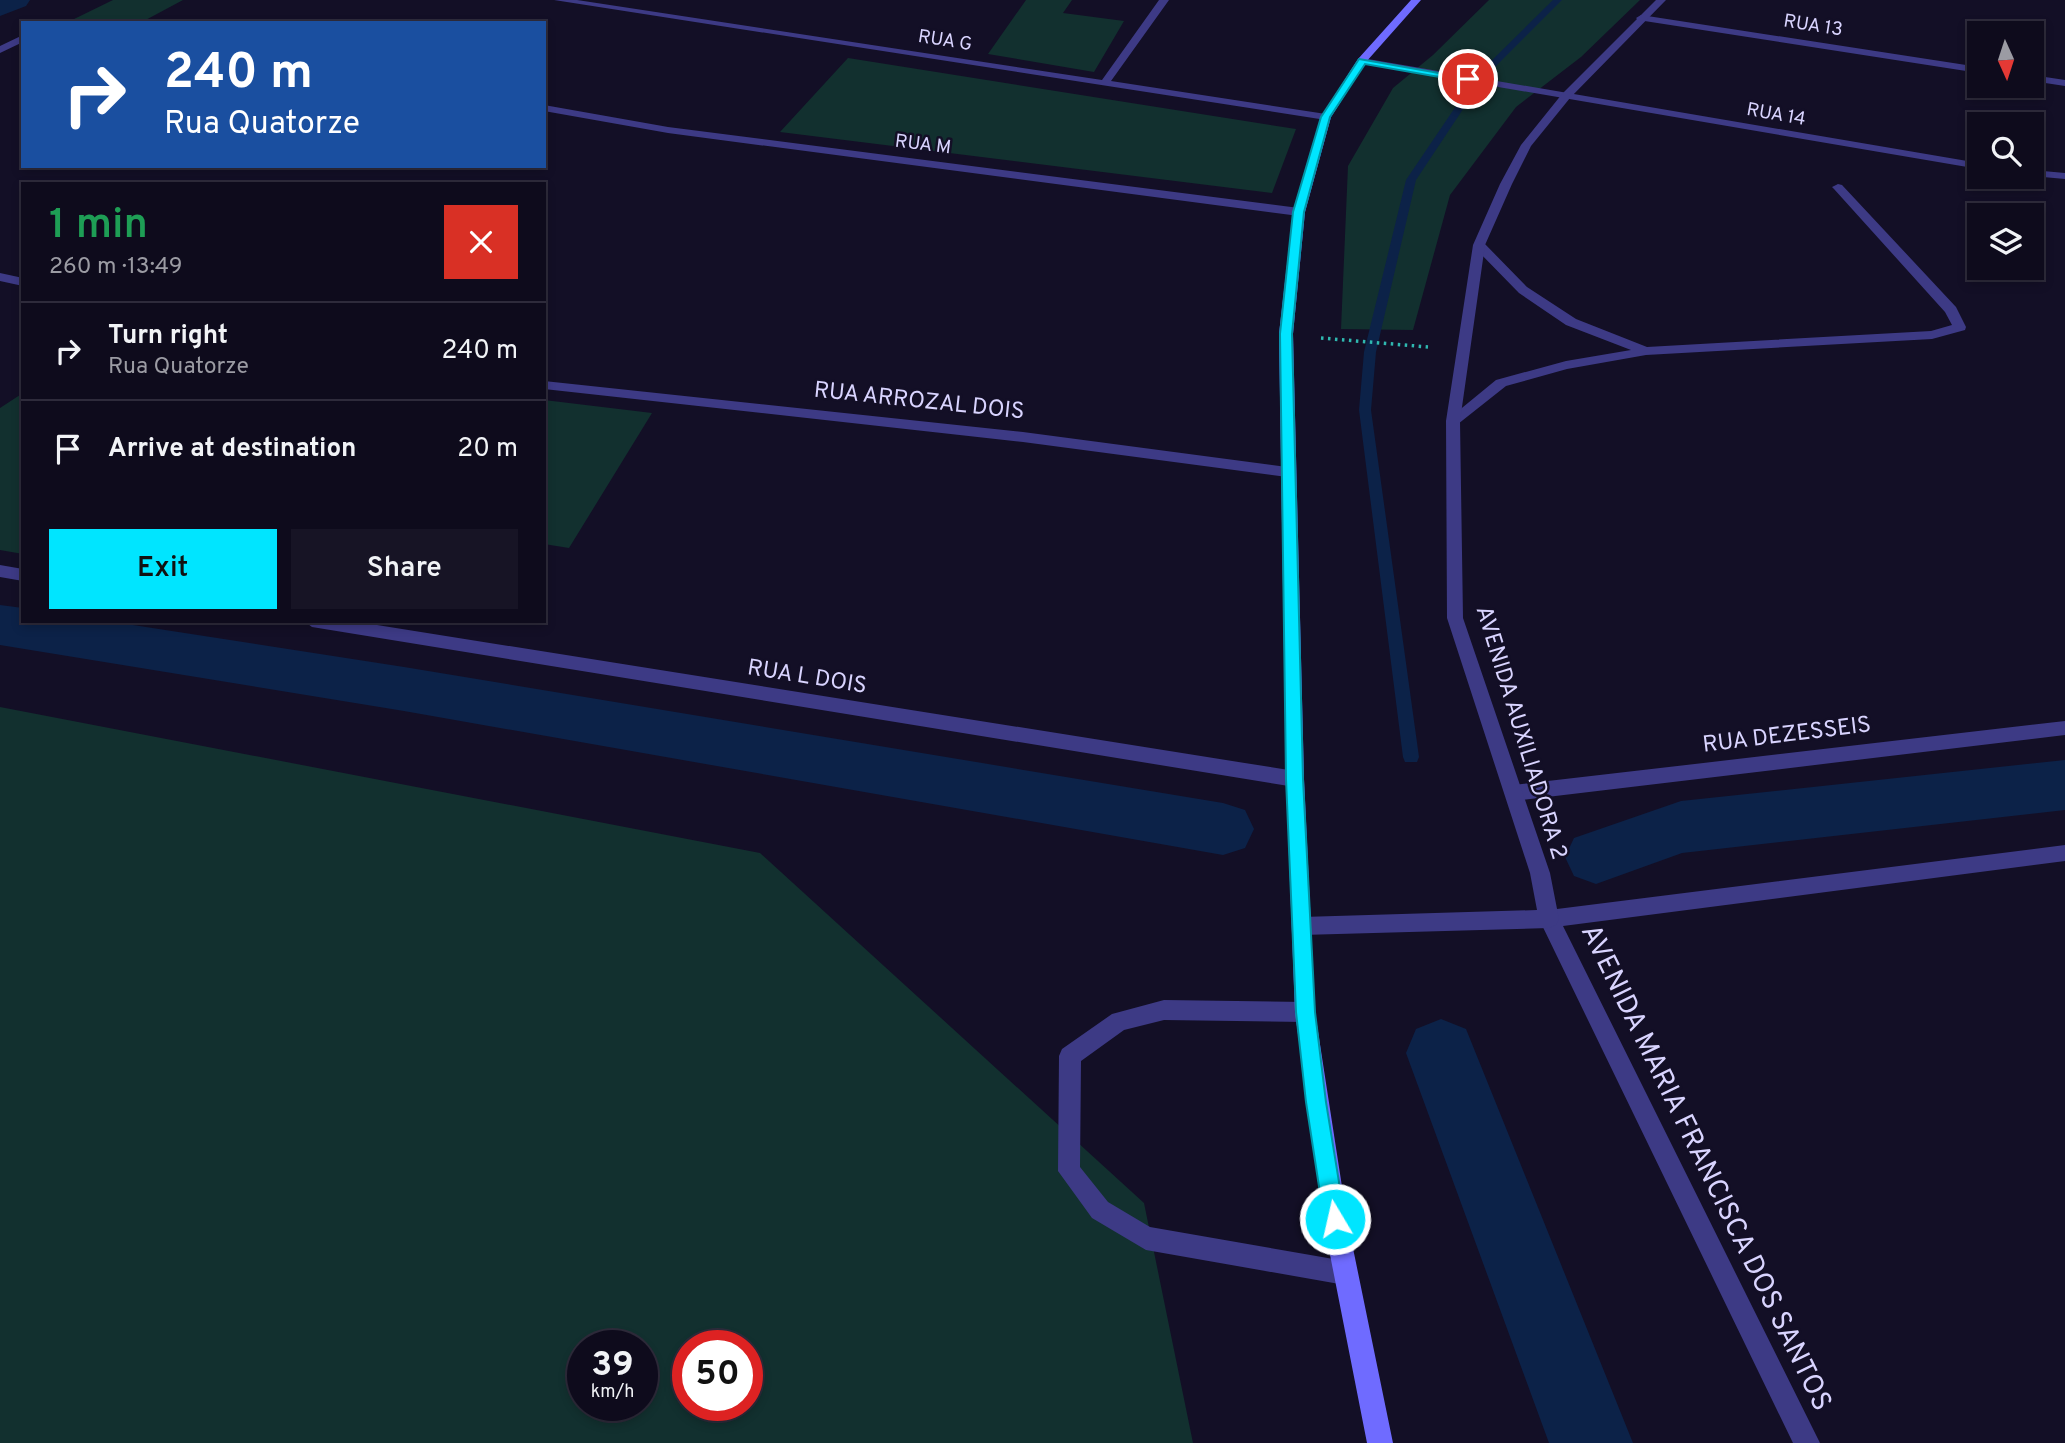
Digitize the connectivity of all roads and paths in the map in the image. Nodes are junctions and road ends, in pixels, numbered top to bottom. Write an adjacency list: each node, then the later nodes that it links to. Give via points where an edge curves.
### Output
1 (559, 0): 11 (street, RUA G)
2 (1164, 0): 11 (street)
3 (1416, 0): 8 (main road)
4 (1661, 0): 5 (street, AVENIDA AUXILIADORA 2)
5 (1641, 18): 9 (street, RUA 13); 13 (street, AVENIDA AUXILIADORA 2)
6 (21, 39): 7 (street)
7 (0, 50)
8 (1362, 61): 13 (street, RUA 14); 15 (main road)
9 (1967, 68)
10 (2044, 80): 12 (street)
11 (1105, 83): 15 (street, RUA G)
12 (2065, 83)
13 (1566, 96): 16 (street, RUA 14); 21 (street, AVENIDA AUXILIADORA 2, via 1526,145)
14 (546, 108): 20 (street, RUA M, via 668,130)
15 (1326, 117): 20 (main road)
16 (1967, 164)
17 (2044, 174): 18 (street)
18 (2065, 176)
19 (1838, 187): 26 (street, via 1951,310 1960,327 1932,335)
20 (1298, 212): 29 (main road, via 1286,334)
21 (1479, 245): 26 (street, via 1523,290 1571,322); 28 (street, AVENIDA AUXILIADORA 2)
22 (0, 277): 23 (street)
23 (21, 282)
24 (1338, 340): 25 (path)
25 (1429, 347)
26 (1646, 351): 28 (street, via 1566,365 1501,383)
27 (546, 385): 29 (street, RUA ARROZAL DOIS, via 1023,437)
28 (1453, 421): 35 (street, AVENIDA AUXILIADORA 2, via 1455,618)
29 (1287, 472): 34 (main road)
30 (0, 571): 31 (street)
31 (21, 575)
32 (324, 623): 34 (street, RUA L DOIS)
33 (2065, 728): 35 (street, RUA DEZESSEIS)
34 (1295, 779): 38 (main road)
35 (1514, 793): 37 (street, AVENIDA AUXILIADORA 2, via 1540,873)
36 (2065, 853): 37 (street)
37 (1549, 919): 38 (street); 42 (street, AVENIDA MARIA FRANCISCA DOS SANTOS)
38 (1302, 926): 39 (main road)
39 (1305, 1012): 40 (main road); 40 (street, via 1164,1010 1119,1021 1069,1056 1069,1171 1100,1210 1146,1238)
40 (1345, 1273): 41 (main road)
41 (1380, 1443)
42 (1807, 1443)

